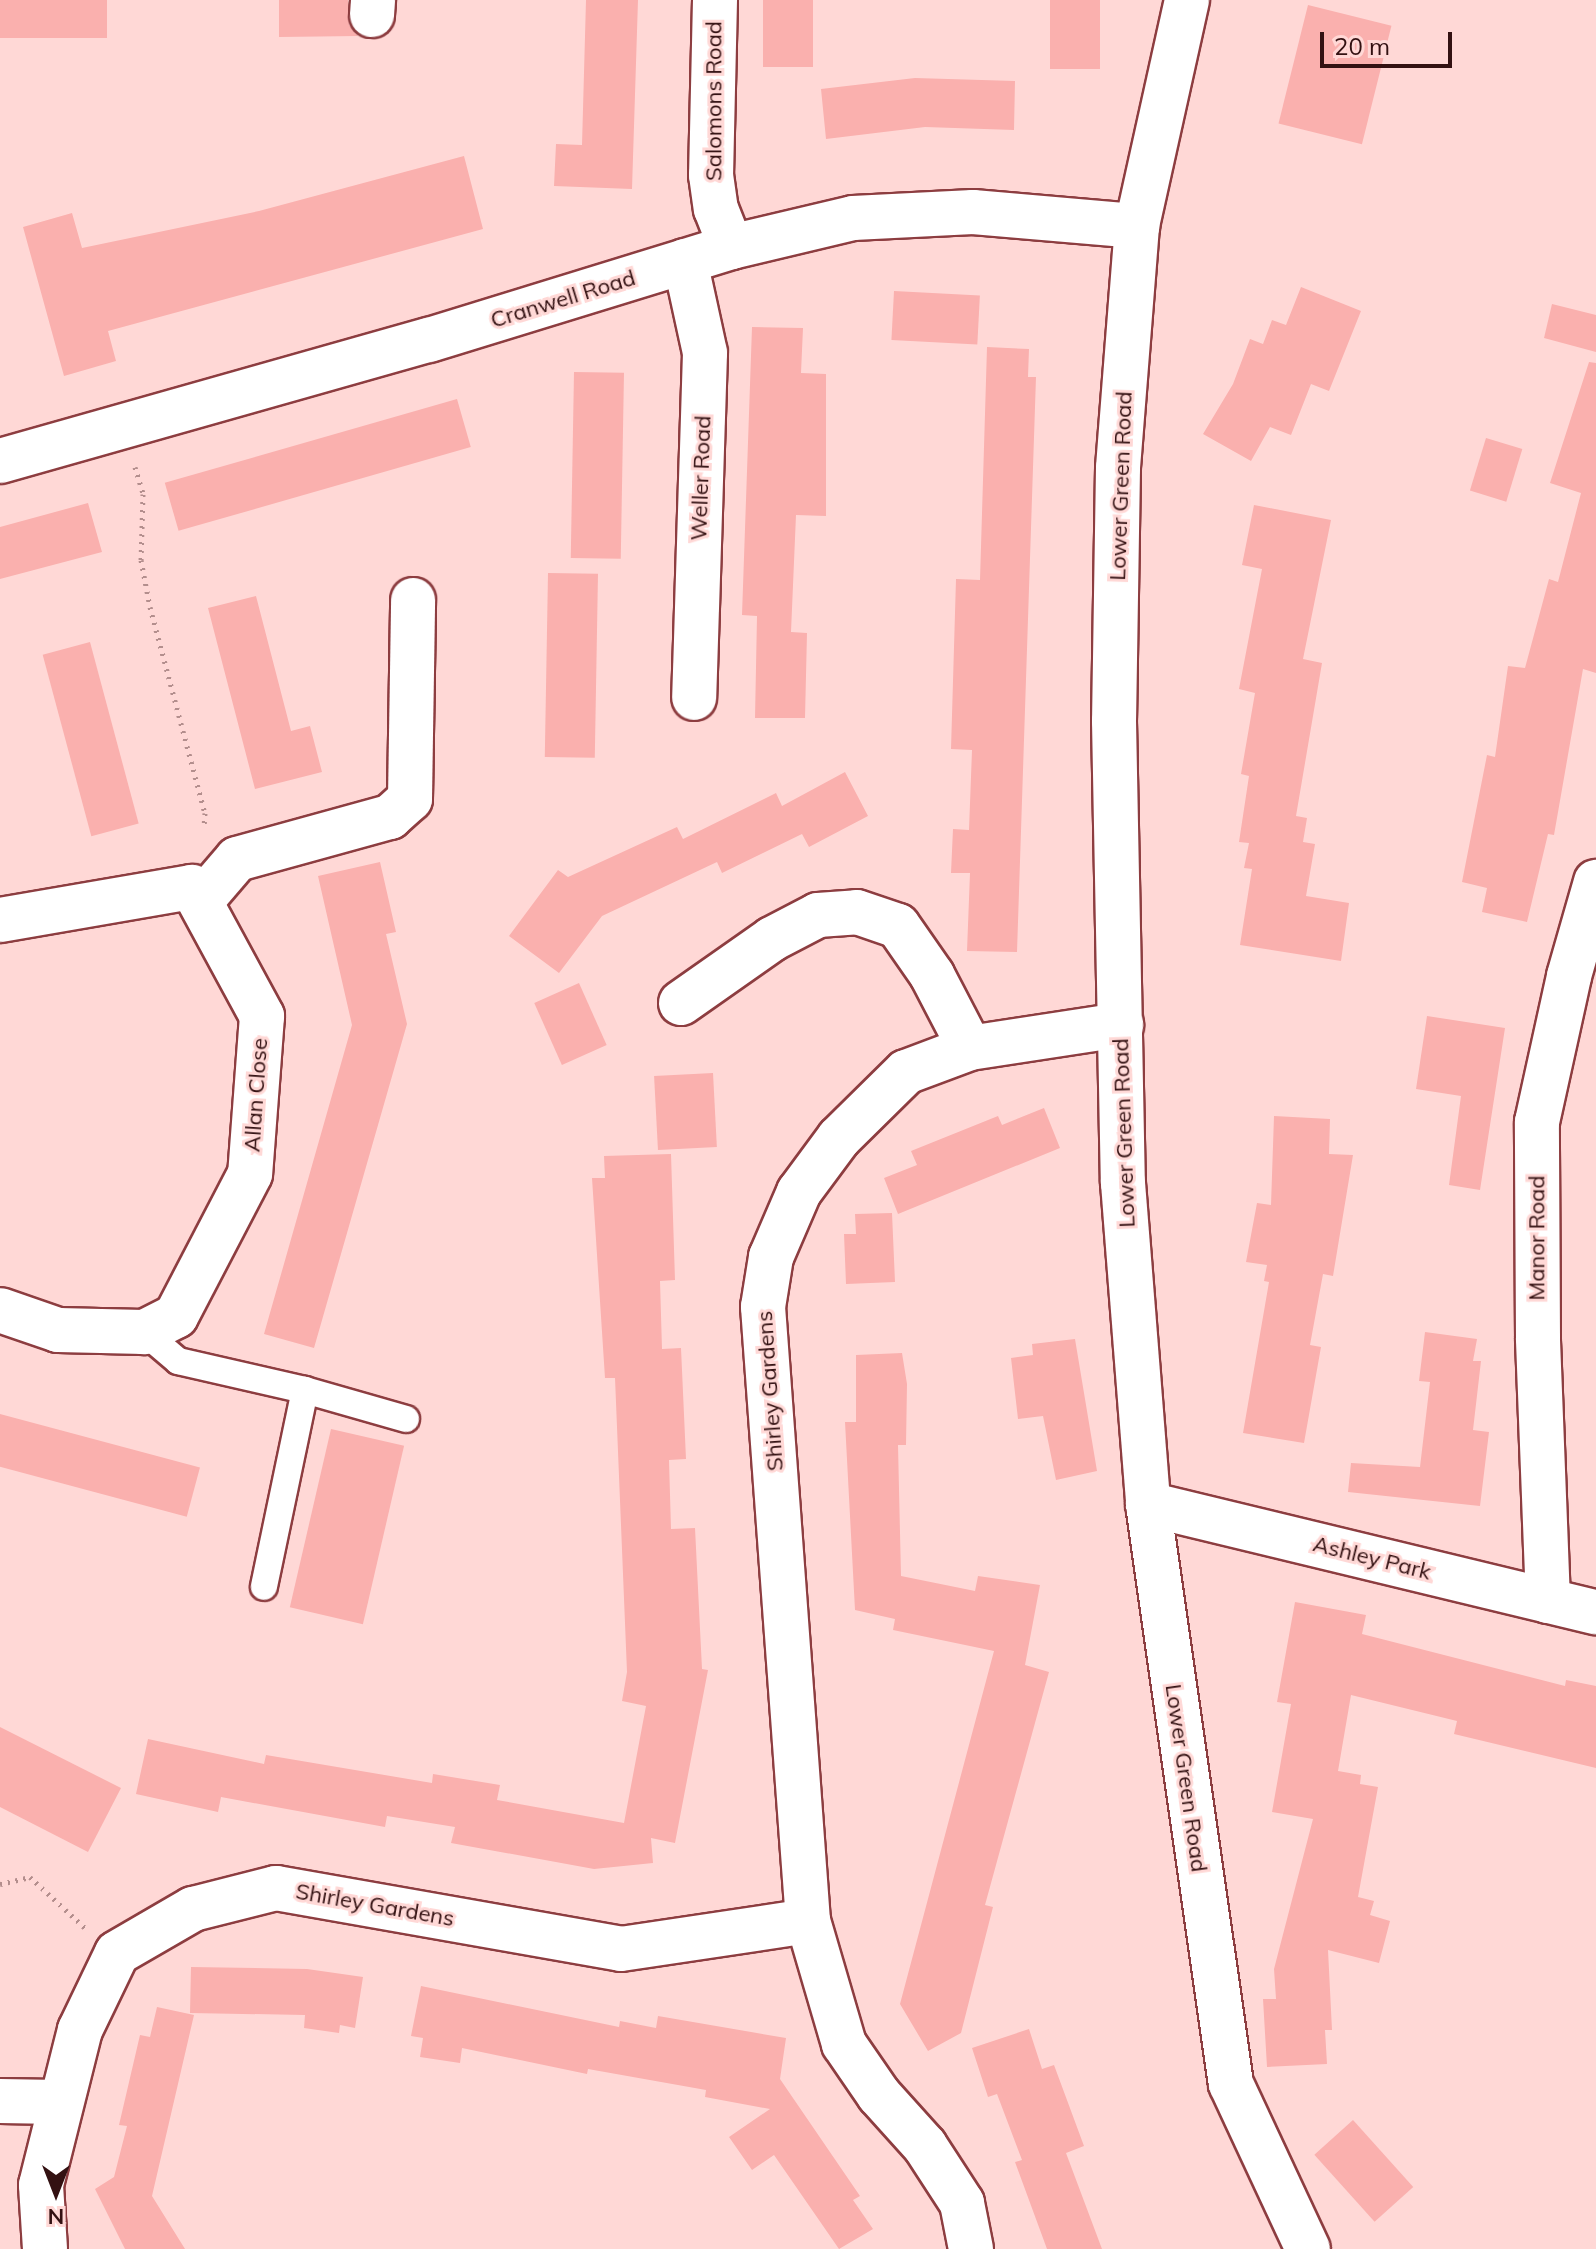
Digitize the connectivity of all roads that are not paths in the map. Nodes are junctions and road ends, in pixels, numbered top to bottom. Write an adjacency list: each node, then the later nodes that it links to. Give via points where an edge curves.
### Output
1 (715, 0): 4 (street, Salomons Road, via 711,175 716,209)
2 (1187, 0): 3 (street, Lower Green Road)
3 (1137, 226): 4 (street, Cranwell Road, via 973,212 853,218); 13 (street, Lower Green Road, via 1118,468 1114,721)
4 (731, 247): 5 (street, Cranwell Road)
5 (685, 261): 6 (street, Cranwell Road); 8 (street, Weller Road, via 705,353)
6 (0, 461)
7 (413, 600): 10 (street, via 410,799 390,817 237,859)
8 (694, 698)
9 (1596, 882): 21 (street, Manor Road, via 1537,1122)
10 (201, 901): 11 (street, via 192,887); 16 (street, Allan Close, via 262,1016 250,1174 176,1316)
11 (0, 920)
12 (681, 1003): 14 (street, via 772,939 818,915 857,912 898,926 932,975)
13 (1121, 1025): 14 (street, Shirley Gardens); 19 (street, Lower Green Road, via 1123,1183)
14 (970, 1048): 23 (street, Shirley Gardens, via 906,1072 839,1138 799,1192 771,1257 763,1307)
15 (0, 1310): 16 (street, via 58,1330)
16 (144, 1332): 17 (lane, via 178,1361)
17 (305, 1390): 18 (lane); 20 (lane)
18 (406, 1419)
19 (1148, 1504): 21 (street, Ashley Park); 28 (street, Lower Green Road, via 1231,2084)
20 (264, 1587)
21 (1548, 1601): 22 (street, Ashley Park)
22 (1596, 1612)
23 (808, 1921): 25 (street, Shirley Gardens, via 621,1949 276,1888 193,1909 117,1953 80,2030); 27 (street, Shirley Gardens, via 844,2044 879,2095 925,2146 962,2203)
24 (0, 2101): 25 (street)
25 (59, 2102): 26 (street, via 41,2185)
26 (45, 2249)
27 (971, 2249)
28 (1308, 2249)

